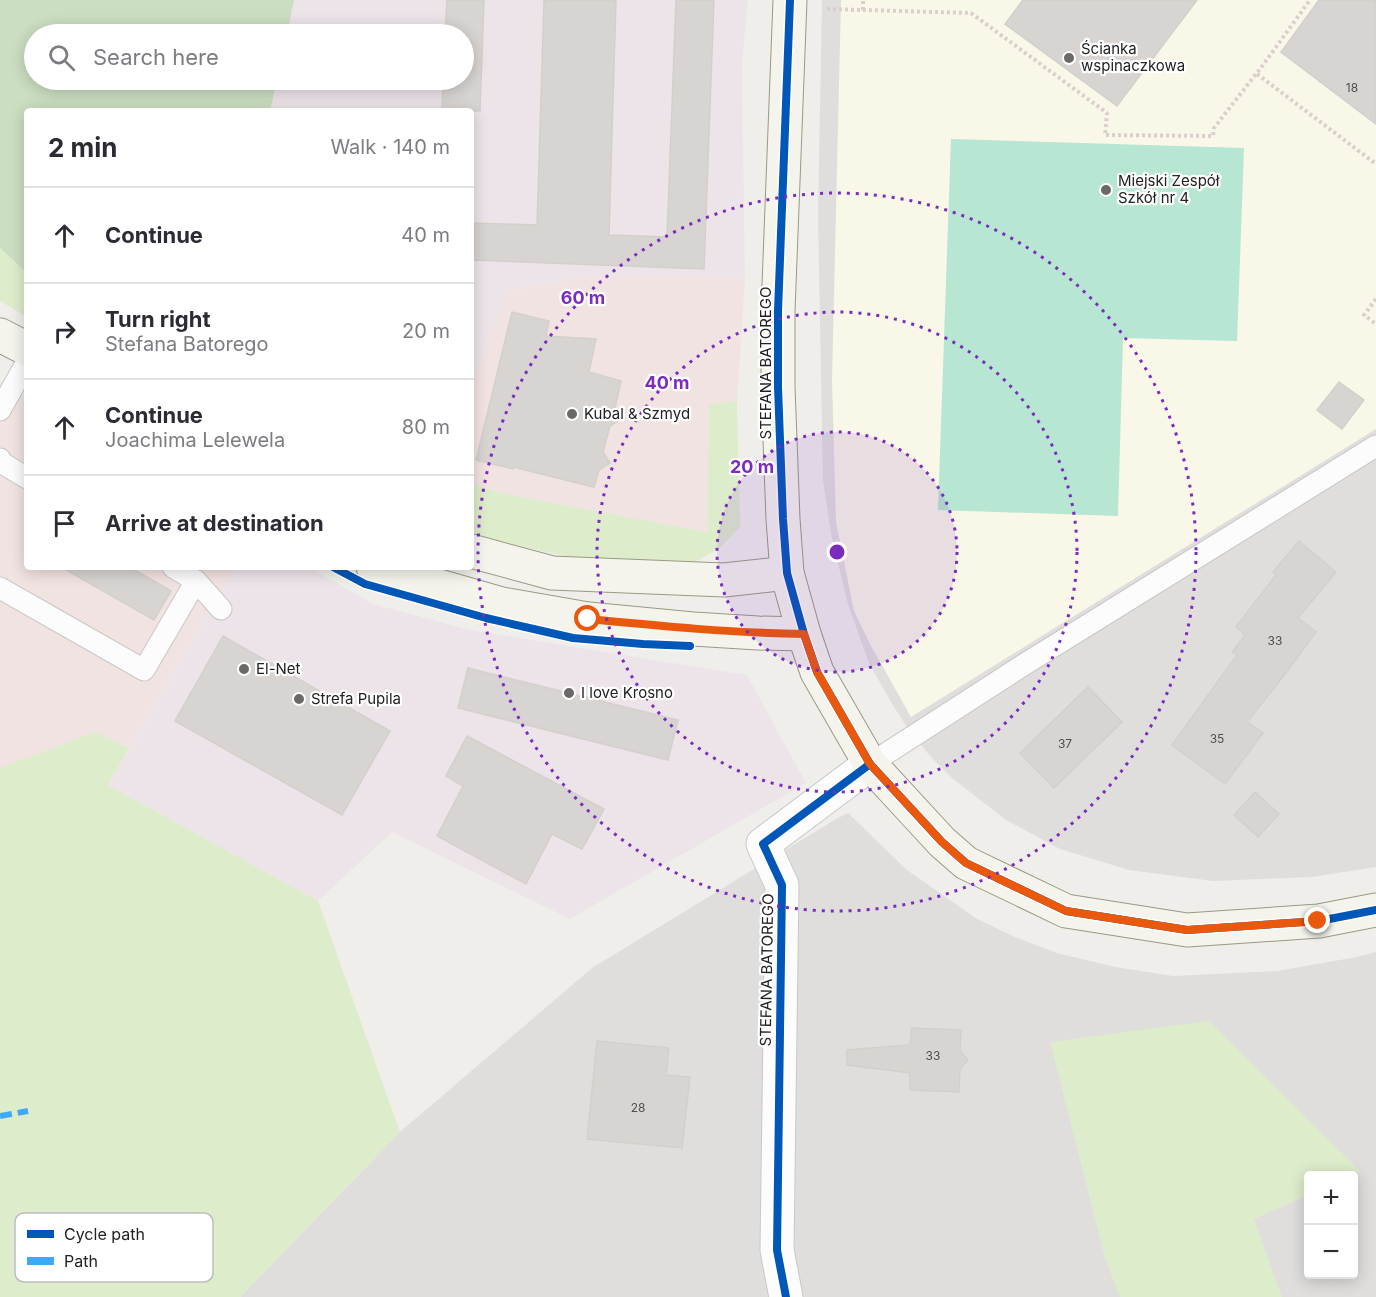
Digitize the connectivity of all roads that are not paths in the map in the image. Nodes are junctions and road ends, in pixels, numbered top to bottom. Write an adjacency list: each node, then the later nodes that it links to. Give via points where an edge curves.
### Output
1 (804, 4): 12 (street, STEFANA BATOREGO, via 778,311)
2 (0, 335): 3 (street)
3 (24, 347)
4 (24, 367): 5 (lane)
5 (0, 410)
6 (1376, 446): 17 (lane)
7 (0, 459): 8 (lane)
8 (24, 476)
9 (474, 552): 12 (street, via 552,573 724,580)
10 (178, 570): 13 (lane)
11 (383, 570): 16 (street, via 502,604 588,619)
12 (787, 573): 16 (street, STEFANA BATOREGO)
13 (196, 581): 14 (lane, via 144,670); 15 (lane)
14 (0, 588)
15 (221, 609)
16 (804, 634): 17 (street, STEFANA BATOREGO, via 817,672)
17 (870, 764): 18 (street, via 966,863 1066,911 1187,930 1318,921); 19 (street, STEFANA BATOREGO, via 763,844 782,885 777,1250)
18 (1376, 910)
19 (786, 1297)

